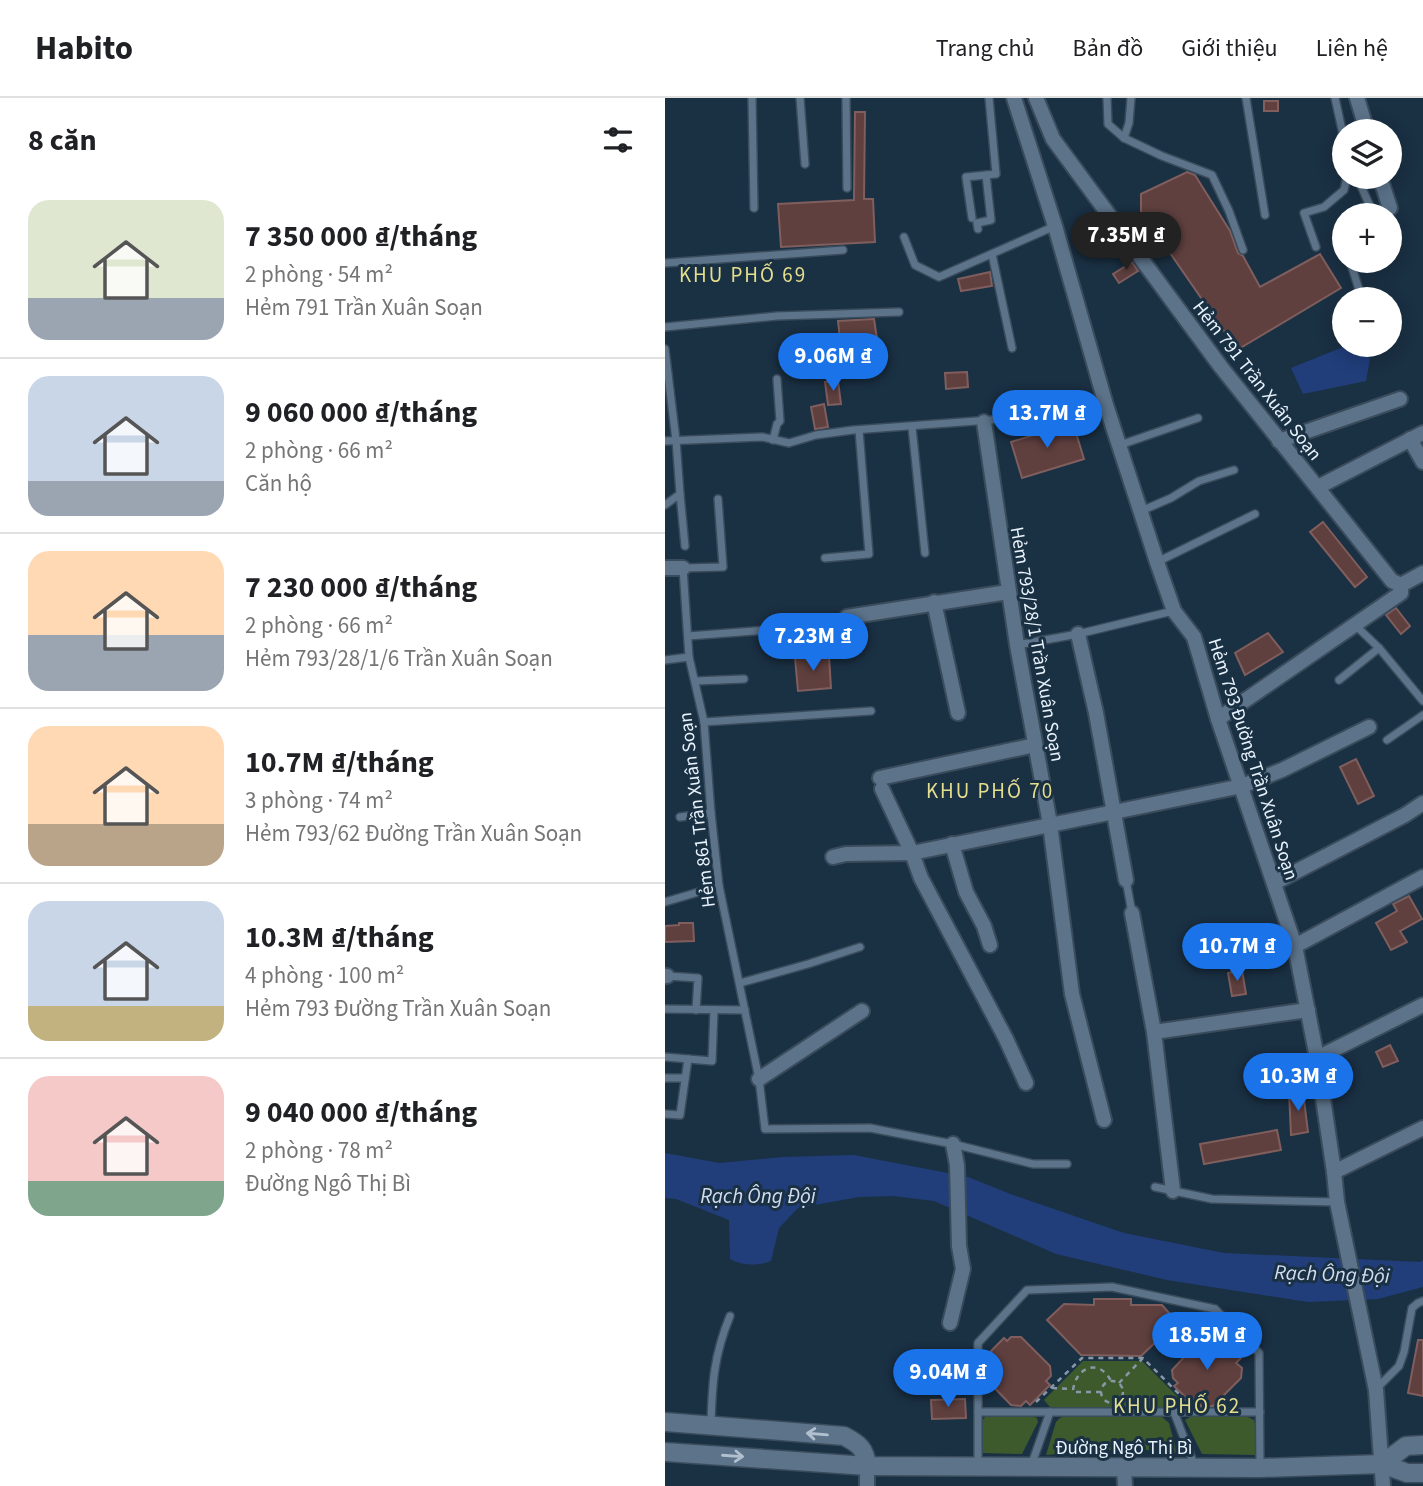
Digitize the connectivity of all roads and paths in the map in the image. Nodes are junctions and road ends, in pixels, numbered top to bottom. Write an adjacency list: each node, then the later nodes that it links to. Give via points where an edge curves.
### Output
1 (752, 98): 19 (lane)
2 (800, 98): 15 (lane)
3 (846, 98): 17 (lane)
4 (989, 98): 16 (lane, via 996,174)
5 (1014, 98): 22 (street, Hẻm 793 Đường Trần Xuân Soạn)
6 (1036, 98): 47 (street, Hẻm 791 Trần Xuân Soạn, via 1053,139)
7 (1107, 98): 14 (lane, via 1108,124)
8 (1131, 98): 14 (lane)
9 (1246, 98): 20 (lane)
10 (1335, 98): 12 (lane)
11 (1357, 98): 13 (street)
12 (1340, 119)
13 (1363, 119)
14 (1123, 138): 27 (lane, via 1212,175)
15 (805, 164)
16 (986, 175): 21 (lane, via 966,177); 23 (lane, via 991,220 977,223)
17 (847, 188)
18 (1343, 189): 25 (lane, via 1324,206 1304,212)
19 (754, 208)
20 (1265, 215)
21 (972, 218)
22 (1055, 226): 28 (lane); 37 (street, Hẻm 793 Đường Trần Xuân Soạn)
23 (978, 229)
24 (904, 237): 28 (lane, via 915,265 939,277)
25 (1316, 247)
26 (842, 250): 29 (lane)
27 (1243, 250)
28 (992, 254): 32 (lane)
29 (665, 263)
30 (899, 312): 31 (lane, via 777,316)
31 (665, 327)
32 (1012, 348)
33 (665, 349): 44 (lane)
34 (777, 379): 45 (lane, via 780,421)
35 (1400, 399): 47 (street)
36 (1013, 401): 39 (lane)
37 (1106, 405): 39 (lane); 48 (street, Hẻm 793 Đường Trần Xuân Soạn)
38 (1198, 418): 48 (lane)
39 (1015, 419): 40 (lane)
40 (984, 422): 41 (lane); 65 (street, Hẻm 793/28/1 Trần Xuân Soạn)
41 (912, 427): 42 (lane); 58 (lane)
42 (859, 430): 45 (lane, via 789,443); 59 (lane, via 869,554)
43 (1417, 436): 49 (street); 51 (street)
44 (676, 440): 45 (lane); 46 (lane); 52 (lane)
45 (773, 440)
46 (665, 441)
47 (1279, 441): 51 (street, Hẻm 791 Trần Xuân Soạn)
48 (1120, 445): 55 (street, Hẻm 793 Đường Trần Xuân Soạn)
49 (1423, 462)
50 (1234, 470): 55 (lane, via 1199,481)
51 (1318, 487): 64 (street, Hẻm 791 Trần Xuân Soạn, via 1392,581)
52 (680, 494): 54 (lane); 57 (lane)
53 (717, 499): 62 (lane, via 723,567)
54 (665, 505)
55 (1140, 511): 60 (street, Hẻm 793 Đường Trần Xuân Soạn)
56 (1255, 514): 60 (lane)
57 (685, 545)
58 (925, 552)
59 (825, 558)
60 (1157, 562): 67 (street, Hẻm 793 Đường Trần Xuân Soạn)
61 (665, 568): 62 (street)
62 (683, 568): 72 (lane, Hẻm 861 Trần Xuân Soạn)
63 (1423, 573): 64 (street)
64 (1401, 585): 69 (street, via 1401,593)
65 (1008, 592): 66 (street); 73 (street, Hẻm 793/28/1 Trần Xuân Soạn)
66 (934, 603): 68 (street); 82 (street)
67 (1174, 611): 71 (lane); 84 (street, Hẻm 793 Đường Trần Xuân Soạn, via 1194,637)
68 (847, 617)
69 (1355, 625): 74 (lane); 84 (street)
70 (808, 627): 72 (lane)
71 (1078, 634): 73 (lane); 91 (street)
72 (688, 636): 75 (lane, Hẻm 861 Trần Xuân Soạn)
73 (1017, 645): 88 (street, Hẻm 793/28/1 Trần Xuân Soạn)
74 (1379, 648): 78 (lane); 80 (lane)
75 (689, 657): 76 (lane); 79 (lane, Hẻm 861 Trần Xuân Soạn)
76 (665, 660)
77 (744, 679): 79 (lane)
78 (1339, 680)
79 (695, 681): 85 (lane, Hẻm 861 Trần Xuân Soạn)
80 (1423, 701)
81 (871, 711): 85 (lane)
82 (958, 713)
83 (1423, 715): 87 (lane)
84 (1218, 719): 89 (street, Hẻm 793 Đường Trần Xuân Soạn)
85 (704, 722): 92 (lane, Hẻm 861 Trần Xuân Soạn)
86 (1369, 727): 89 (street)
87 (1387, 740)
88 (1035, 745): 94 (street, Hẻm 793/28/1 Trần Xuân Soạn); 96 (street, via 881,784)
89 (1242, 786): 91 (street); 100 (street, Hẻm 793 Đường Trần Xuân Soạn)
90 (1423, 803): 100 (street)
91 (1113, 811): 94 (street); 99 (street)
92 (711, 813): 93 (lane); 101 (lane, Hẻm 861 Trần Xuân Soạn)
93 (680, 817)
94 (1050, 824): 95 (street); 125 (street, Hẻm 793/28/1 Trần Xuân Soạn, via 1072,994)
95 (952, 844): 96 (street); 104 (street)
96 (912, 853): 97 (street); 123 (street)
97 (833, 857)
98 (1423, 877): 105 (street)
99 (1126, 880): 103 (lane)
100 (1274, 883): 105 (street, Hẻm 793 Đường Trần Xuân Soạn)
101 (719, 886): 102 (lane); 108 (lane, Hẻm 861 Trần Xuân Soạn)
102 (665, 902)
103 (1132, 913): 116 (street)
104 (989, 945)
105 (1295, 946): 114 (street, Hẻm 793 Đường Trần Xuân Soạn)
106 (860, 947): 108 (lane)
107 (666, 976): 111 (lane, via 698,978)
108 (740, 983): 113 (lane, Hẻm 861 Trần Xuân Soạn)
109 (1423, 1005): 118 (street)
110 (665, 1009): 111 (lane)
111 (696, 1010): 112 (lane)
112 (714, 1010): 113 (lane); 119 (lane, via 712,1061)
113 (745, 1010): 122 (lane, Hẻm 861 Trần Xuân Soạn)
114 (1308, 1010): 116 (street); 118 (street, Hẻm 793 Đường Trần Xuân Soạn)
115 (862, 1011): 122 (street)
116 (1154, 1032): 131 (street)
117 (665, 1057): 119 (lane)
118 (1317, 1058): 129 (street, Hẻm 793 Đường Trần Xuân Soạn)
119 (688, 1059): 121 (lane)
120 (665, 1078): 121 (lane)
121 (685, 1078): 124 (lane, via 680,1115)
122 (759, 1079): 127 (lane, Hẻm 861 Trần Xuân Soạn, via 765,1129 870,1128)
123 (1026, 1083)
124 (665, 1114)
125 (1104, 1120)
126 (1423, 1128): 129 (street)
127 (953, 1144): 128 (lane, via 1033,1164); 135 (street, via 963,1269)
128 (1067, 1164)
129 (1334, 1172): 132 (street, Hẻm 793 Đường Trần Xuân Soạn)
130 (1155, 1187): 131 (lane)
131 (1173, 1191): 132 (lane, via 1212,1199)
132 (1337, 1202): 141 (street, Hẻm 793 Đường Trần Xuân Soạn)
133 (1423, 1301): 141 (lane, via 1412,1308 1399,1366)
134 (730, 1316): 150 (lane, via 715,1360)
135 (950, 1323)
136 (1143, 1358): 138 (path); 139 (path, via 1082,1358); 147 (path)
137 (1111, 1381): 138 (path); 140 (path, via 1099,1369 1089,1368 1078,1374); 142 (path)
138 (1119, 1383): 142 (path, via 1123,1390 1119,1400 1108,1402)
139 (1051, 1388): 140 (path); 144 (path)
140 (1073, 1389): 142 (path)
141 (1375, 1390): 153 (street)
142 (1101, 1392)
143 (978, 1412): 144 (lane); 148 (lane, via 978,1343 1027,1290 1112,1287 1215,1308 1259,1353); 155 (lane)
144 (1026, 1412): 145 (lane)
145 (1050, 1412): 146 (lane); 156 (lane)
146 (1174, 1412): 147 (lane); 157 (lane)
147 (1196, 1412): 148 (lane)
148 (1260, 1412): 158 (lane)
149 (669, 1422): 150 (street); 152 (street)
150 (711, 1426): 154 (street, one-way to 150, via 857,1443 844,1436)
151 (1423, 1445): 153 (street, via 1406,1446)
152 (669, 1452): 154 (street, Đường Ngô Thị Bì, one-way to 154)
153 (1382, 1464): 158 (street, Đường Ngô Thị Bì); 159 (street, Đường Ngô Thị Bì); 161 (street)
154 (867, 1466): 155 (street, Đường Ngô Thị Bì); 162 (street)
155 (978, 1467): 156 (street, Đường Ngô Thị Bì)
156 (1031, 1468): 160 (street, Đường Ngô Thị Bì)
157 (1196, 1468): 158 (street, Đường Ngô Thị Bì); 160 (street, Đường Ngô Thị Bì)
158 (1260, 1468)
159 (1423, 1473)
160 (1124, 1477)
161 (1383, 1484)
162 (867, 1486)

